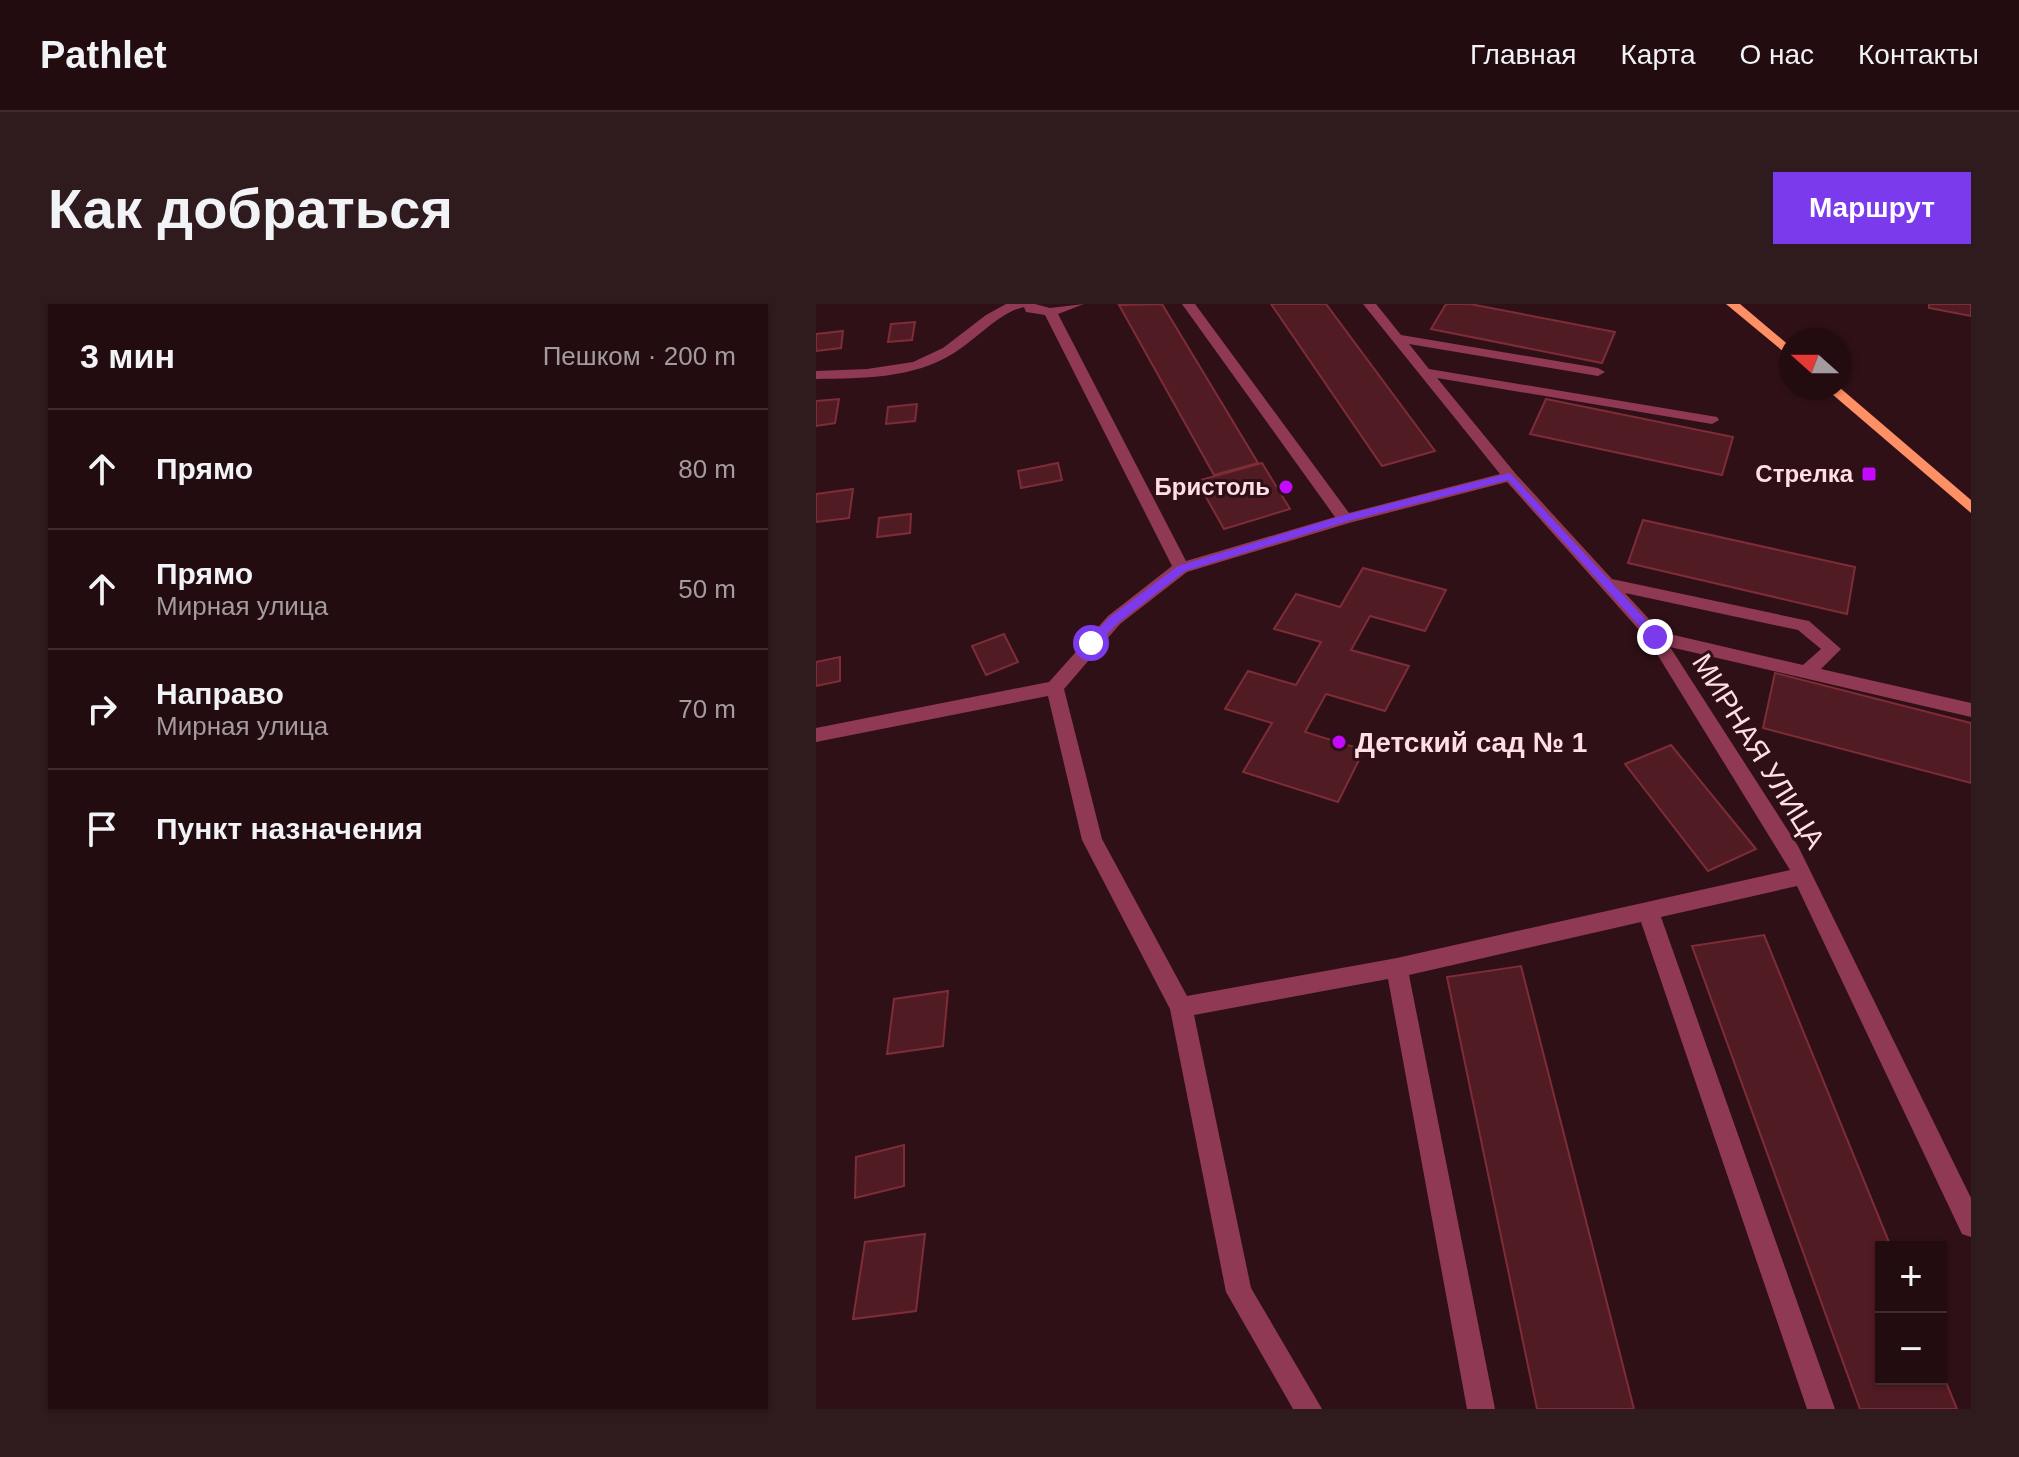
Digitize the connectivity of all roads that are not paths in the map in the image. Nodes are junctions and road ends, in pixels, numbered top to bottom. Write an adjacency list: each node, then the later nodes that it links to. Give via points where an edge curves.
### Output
1 (1020, 304): 12 (street, via 1004,309 950,350 916,365)
2 (1029, 304): 7 (street)
3 (1078, 304): 7 (street)
4 (1188, 304): 19 (street)
5 (1369, 304): 8 (street, МИРНАЯ УЛИЦА)
6 (1732, 304): 9 (main road)
7 (1050, 312): 20 (street)
8 (1396, 338): 10 (street, МИРНАЯ УЛИЦА); 11 (street)
9 (1779, 344)
10 (1424, 372): 14 (street); 15 (street, МИРНАЯ УЛИЦА)
11 (1598, 372)
12 (816, 375)
13 (1846, 400): 16 (main road)
14 (1712, 420)
15 (1510, 476): 19 (street); 21 (street, МИРНАЯ УЛИЦА)
16 (1942, 481): 17 (main road); 18 (main road)
17 (1971, 500)
18 (1971, 508)
19 (1345, 519): 20 (street)
20 (1181, 568): 24 (street, via 1114,620)
21 (1608, 584): 22 (street, МИРНАЯ УЛИЦА); 23 (street, via 1803,625 1832,649)
22 (1655, 637): 23 (street); 27 (street, МИРНАЯ УЛИЦА)
23 (1806, 672): 25 (street)
24 (1055, 688): 26 (street); 30 (street, via 1092,840)
25 (1971, 710)
26 (816, 735)
27 (1803, 876): 28 (street); 31 (street, МИРНАЯ УЛИЦА)
28 (1648, 911): 29 (street); 34 (street)
29 (1397, 968): 30 (street); 33 (street)
30 (1181, 1007): 32 (street, via 1239,1292)
31 (1971, 1225)
32 (1308, 1409)
33 (1481, 1409)
34 (1821, 1409)

